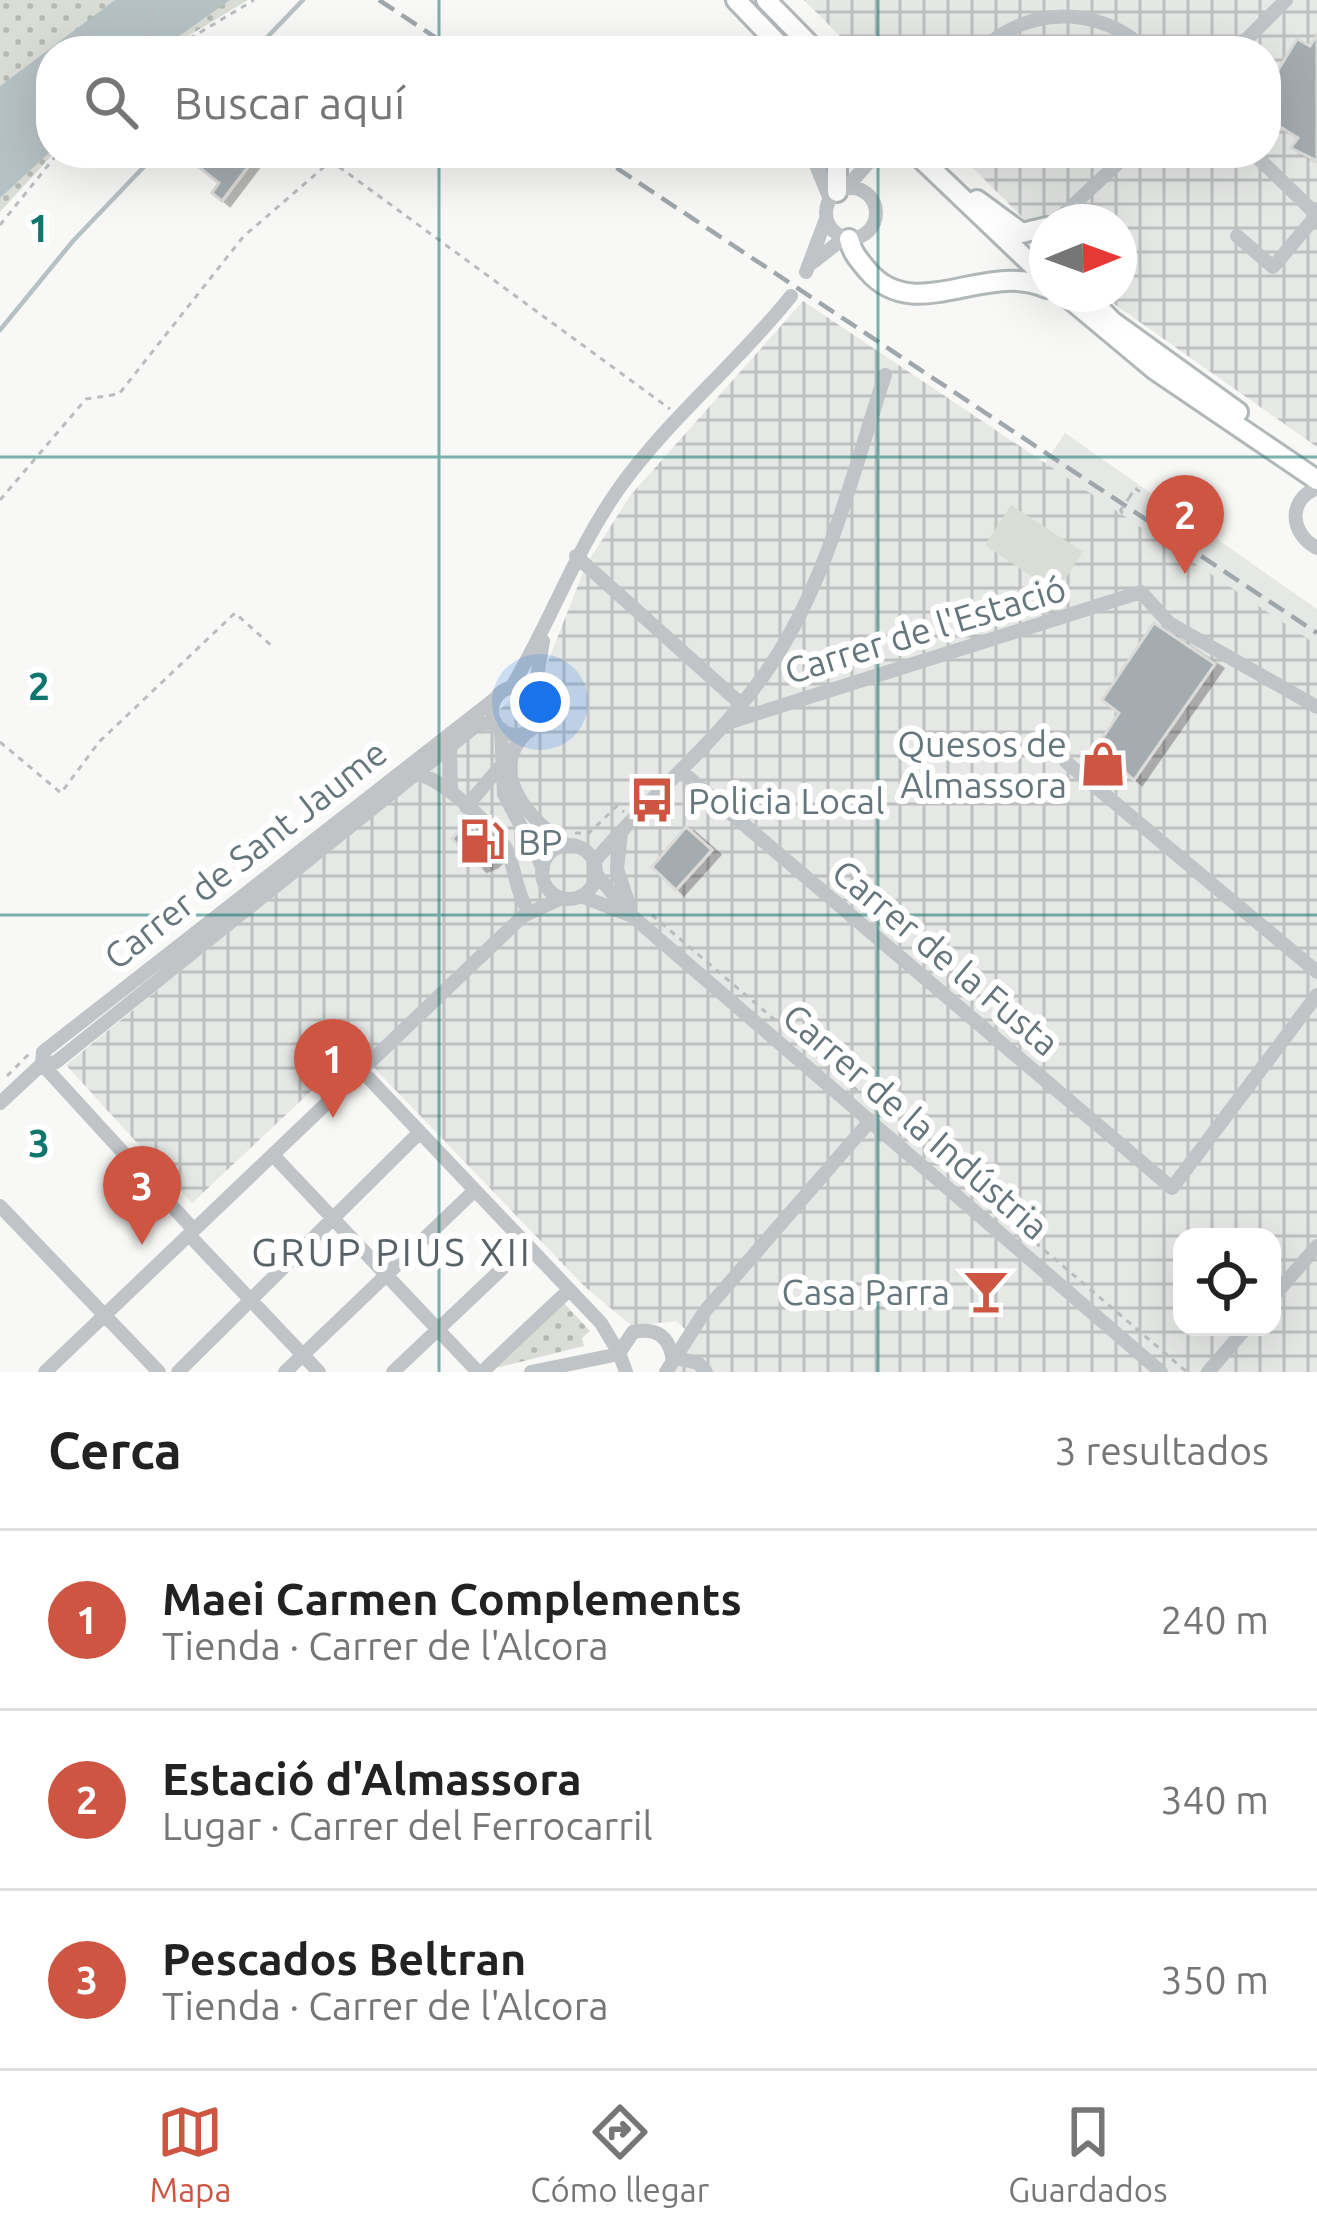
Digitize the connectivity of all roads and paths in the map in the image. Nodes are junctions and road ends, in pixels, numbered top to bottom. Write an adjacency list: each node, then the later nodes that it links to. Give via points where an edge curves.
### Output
1 (154, 0): 7 (path)
2 (254, 0): 8 (path)
3 (736, 0): 9 (main road)
4 (766, 0): 10 (main road)
5 (782, 0): 11 (main road)
6 (1276, 3): 14 (street)
7 (150, 36)
8 (194, 36)
9 (771, 36)
10 (801, 36)
11 (817, 36)
12 (1001, 36): 13 (street, via 1022,21 1058,14 1099,21)
13 (1123, 36)
14 (1248, 36)
15 (46, 168): 32 (path)
16 (323, 168): 49 (path, via 243,237 119,394 86,399)
17 (341, 168): 45 (path)
18 (821, 168): 26 (street)
19 (837, 168): 26 (main road)
20 (862, 168): 26 (street)
21 (873, 168): 27 (street)
22 (930, 168): 37 (main road)
23 (946, 168): 28 (main road)
24 (1113, 168): 29 (street)
25 (1268, 168): 30 (street)
26 (838, 193): 27 (street); 31 (street)
27 (871, 196): 35 (street, via 874,225)
28 (977, 200): 33 (main road); 36 (main road)
29 (1074, 204)
30 (1317, 215): 34 (street, via 1274,267)
31 (826, 219): 35 (street); 35 (street, via 809,267)
32 (0, 225)
33 (1029, 231)
34 (1237, 236)
35 (847, 239): 38 (main road, via 874,278 905,294)
36 (1029, 250)
37 (1029, 266)
38 (1029, 280)
39 (791, 296): 45 (street)
40 (1085, 312): 43 (main road)
41 (1089, 312): 43 (main road)
42 (1098, 312): 43 (main road)
43 (1112, 328): 46 (main road); 47 (main road)
44 (886, 375): 60 (street, via 817,572)
45 (679, 415): 52 (street)
46 (1317, 465)
47 (1317, 484): 51 (street, via 1294,514 1303,539)
48 (1144, 495): 50 (path, bridge, via 1135,488)
49 (0, 500)
50 (1122, 512)
51 (1317, 548)
52 (575, 556): 55 (street); 60 (street)
53 (1191, 559): 54 (path)
54 (1187, 565)
55 (544, 633): 57 (street); 58 (street)
56 (274, 648): 65 (path, via 235,614 99,742 61,793)
57 (511, 688): 58 (street); 59 (street)
58 (534, 695): 64 (street, via 539,716)
59 (496, 698): 63 (street); 86 (street, Carrer de Sant Jaume, via 43,1052)
60 (742, 705): 62 (street)
61 (1317, 706): 62 (street, Carrer de l'Estació, via 1169,623 1141,592)
62 (727, 723): 69 (street)
63 (498, 725): 64 (street); 66 (street, Carrer de Sant Jaume, via 478,724); 68 (street)
64 (527, 732): 75 (street, via 510,766 516,793 535,823)
65 (0, 742)
66 (450, 748): 70 (street, Carrer de Sant Jaume); 71 (street)
67 (1066, 762): 84 (street)
68 (499, 768): 72 (street); 74 (street)
69 (681, 771): 73 (street); 85 (street, Carrer de la Fusta, via 1172,1188)
70 (418, 775): 71 (street); 86 (street, Carrer de Sant Jaume, via 56,1062)
71 (451, 789): 72 (street)
72 (466, 807): 76 (street)
73 (621, 830): 75 (street); 77 (street); 83 (street, via 617,869)
74 (530, 844): 76 (street); 78 (street)
75 (573, 846): 77 (street); 78 (street, via 551,852)
76 (508, 852): 79 (street)
77 (595, 868): 80 (street); 83 (street, Carrer de la Indústria)
78 (541, 881): 79 (street); 81 (street); 82 (street)
79 (514, 886): 82 (street)
80 (581, 896): 81 (street); 83 (street, Carrer de la Indústria)
81 (562, 898): 82 (street)
82 (525, 912): 87 (street)
83 (638, 920): 89 (street, Carrer de la Indústria); 123 (path, via 653,913)
84 (1317, 972)
85 (1317, 995)
86 (42, 1064): 88 (street, Carrer de Sant Jaume); 95 (street)
87 (362, 1070): 90 (street); 91 (street)
88 (0, 1103)
89 (870, 1121): 102 (street); 122 (street, Carrer de la Indústria)
90 (420, 1132): 92 (street); 94 (street)
91 (273, 1155): 94 (street); 95 (street)
92 (474, 1191): 96 (street); 98 (street)
93 (0, 1206): 103 (street)
94 (332, 1217): 98 (street); 101 (street)
95 (192, 1232): 101 (street); 103 (street)
96 (526, 1246): 100 (street); 105 (street)
97 (1317, 1246): 99 (street)
98 (387, 1276): 105 (street); 110 (street)
99 (1281, 1288)
100 (568, 1291): 104 (street); 118 (street)
101 (250, 1298): 110 (street); 114 (street)
102 (705, 1311): 107 (street); 111 (street)
103 (105, 1315): 112 (street); 113 (street)
104 (601, 1323): 106 (street); 109 (street)
105 (438, 1330): 117 (street); 118 (street)
106 (634, 1332): 107 (street); 109 (street)
107 (663, 1336): 111 (street)
108 (1239, 1336): 124 (street)
109 (619, 1354): 119 (street); 120 (street)
110 (302, 1355): 115 (street); 116 (street)
111 (670, 1361): 121 (street, via 698,1363)
112 (45, 1372)
113 (159, 1372)
114 (178, 1372)
115 (284, 1372)
116 (319, 1372)
117 (393, 1372)
118 (480, 1372)
119 (531, 1372)
120 (626, 1372)
121 (706, 1372)
122 (1161, 1372)
123 (1187, 1372)
124 (1208, 1372)

